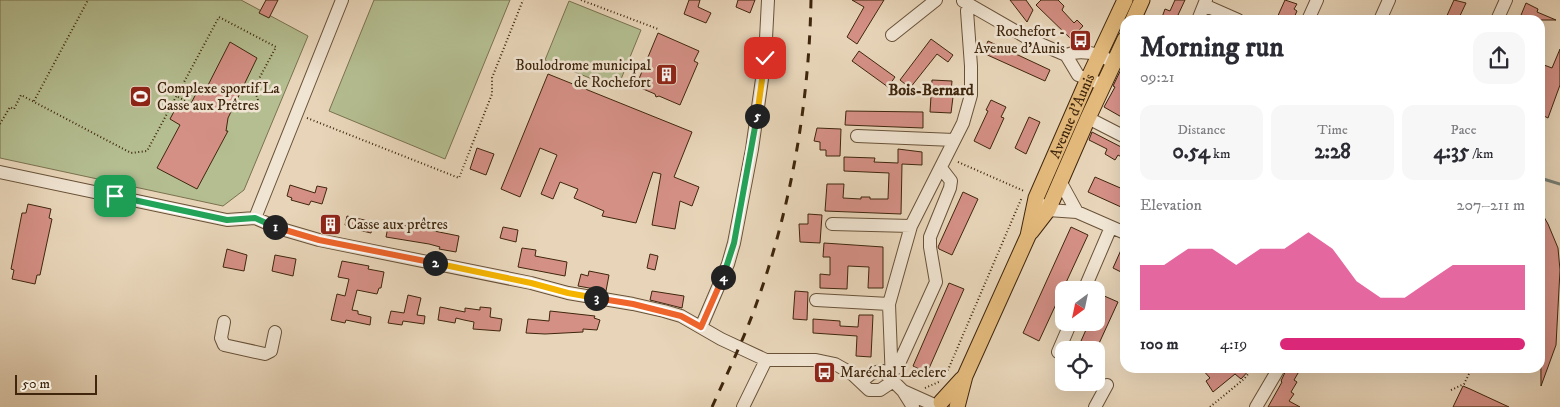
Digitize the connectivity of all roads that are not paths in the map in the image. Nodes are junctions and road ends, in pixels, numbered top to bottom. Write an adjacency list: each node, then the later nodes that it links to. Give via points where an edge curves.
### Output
1 (342, 0): 34 (street)
2 (768, 0): 44 (street, via 765,58 734,243)
3 (936, 0): 17 (street)
4 (1142, 0): 11 (main road)
5 (1317, 0): 14 (street)
6 (1389, 0): 15 (street)
7 (1506, 0): 16 (street)
8 (1123, 1): 20 (main road, Avenue d'Aunis)
9 (965, 2): 19 (street, via 1031,40); 27 (street, via 971,95)
10 (1205, 2): 12 (street); 13 (street)
11 (1135, 15)
12 (1200, 15)
13 (1229, 15)
14 (1310, 15)
15 (1382, 15)
16 (1499, 15)
17 (892, 35)
18 (1120, 49): 21 (main road, Avenue d'Aunis)
19 (1066, 55): 20 (street, via 1077,50); 22 (street, via 1078,75)
20 (1099, 55): 21 (street); 22 (main road, Avenue d'Aunis)
21 (1114, 62): 23 (main road, Avenue d'Aunis)
22 (1088, 79): 23 (street); 31 (main road, Avenue d'Aunis)
23 (1104, 85): 24 (main road, Avenue d'Aunis)
24 (1088, 118): 25 (street); 30 (main road, Avenue d'Aunis)
25 (1120, 135)
26 (858, 136): 27 (street)
27 (954, 140): 28 (street)
28 (943, 162): 36 (street); 48 (street, via 951,180 930,237 936,282)
29 (0, 172): 34 (street, via 227,220)
30 (1060, 181): 32 (main road, Avenue d'Aunis); 33 (street)
31 (1030, 194): 32 (street); 39 (main road, Avenue d'Aunis)
32 (1048, 210): 33 (street); 39 (main road, Avenue d'Aunis)
33 (1077, 212): 37 (street)
34 (255, 218): 44 (street, via 319,240 641,306 681,316)
35 (832, 224): 36 (street)
36 (911, 226): 42 (street)
37 (1111, 226): 38 (street); 40 (street)
38 (1120, 230)
39 (1028, 236): 49 (main road, Avenue d'Aunis)
40 (1088, 281)
41 (816, 300): 42 (street)
42 (889, 304): 48 (street)
43 (224, 322): 45 (street, via 221,338 224,345 265,354 271,350)
44 (701, 327): 46 (street)
45 (275, 332)
46 (766, 360): 48 (street, via 816,360 835,364 862,383 873,372 883,371); 53 (street)
47 (1276, 373): 57 (street)
48 (892, 376): 51 (street)
49 (965, 376): 52 (main road, Avenue d'Aunis); 55 (main road, Avenue d'Aunis)
50 (1106, 385): 56 (street)
51 (902, 391): 52 (street); 54 (street)
52 (933, 404): 55 (main road, via 946,402)
53 (743, 407)
54 (912, 407)
55 (957, 407)
56 (1095, 407)
57 (1256, 407)

